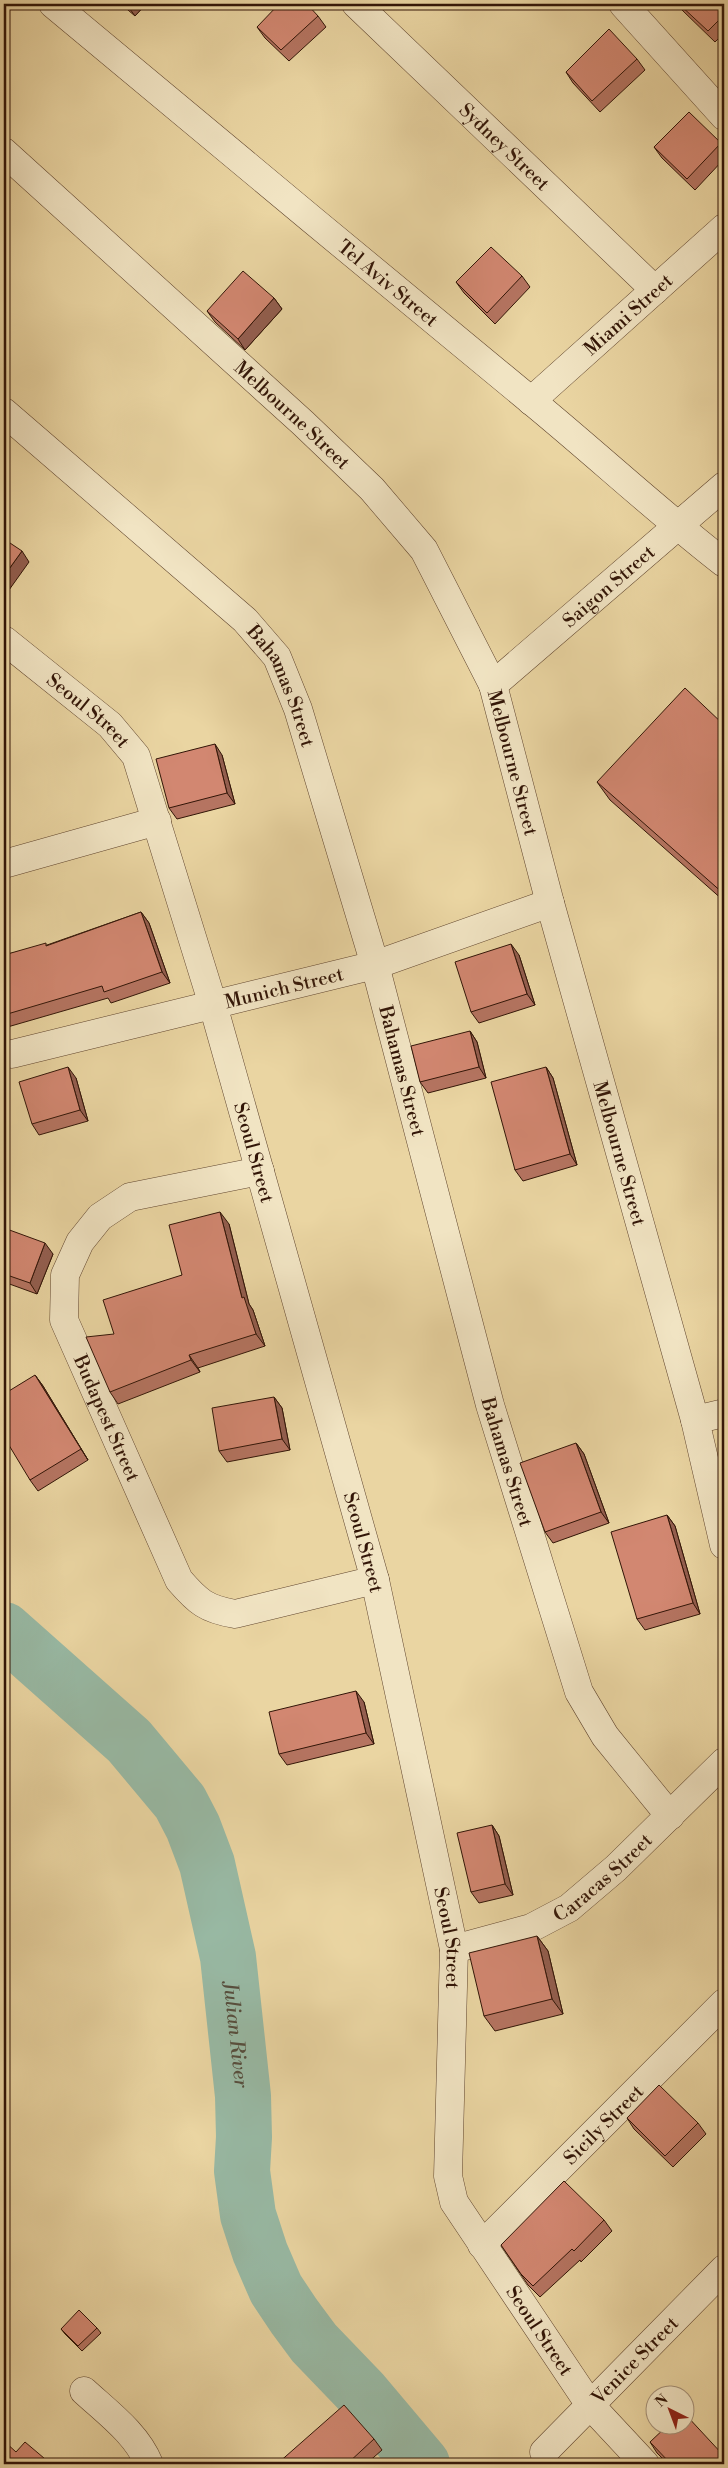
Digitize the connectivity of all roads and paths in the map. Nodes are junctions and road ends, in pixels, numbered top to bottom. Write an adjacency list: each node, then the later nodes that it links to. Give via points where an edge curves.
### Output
1 (54, 4): 8 (street, Tel Aviv Street)
2 (356, 4): 7 (street, Sydney Street)
3 (623, 4): 4 (street)
4 (724, 116)
5 (4, 152): 14 (street, Melbourne Street, via 303,422 372,489 424,550)
6 (724, 228): 7 (street, Miami Street)
7 (655, 290): 8 (street, Miami Street)
8 (530, 401): 11 (street, Tel Aviv Street)
9 (4, 412): 18 (street, Bahamas Street, via 245,620 277,658 298,709)
10 (724, 486): 11 (street, Saigon Street)
11 (678, 527): 12 (street, Tel Aviv Street); 14 (street, Saigon Street)
12 (724, 563)
13 (4, 640): 15 (street, Seoul Street, via 110,725 136,756)
14 (493, 685): 17 (street, Melbourne Street)
15 (157, 821): 16 (street); 19 (street, Seoul Street)
16 (4, 864)
17 (550, 902): 18 (street, Munich Street); 23 (street, Melbourne Street)
18 (375, 965): 19 (street, Munich Street); 27 (street, Bahamas Street, via 490,1405 579,1692 605,1736)
19 (213, 1005): 20 (street, Munich Street); 21 (street, Seoul Street)
20 (12, 1054)
21 (260, 1171): 25 (street, Seoul Street); 25 (street, Budapest Street, via 130,1197 100,1217 80,1242 65,1275 64,1320 179,1580 198,1601 214,1610 235,1614)
22 (724, 1413): 23 (street)
23 (695, 1420): 24 (street, Melbourne Street)
24 (724, 1545)
25 (375, 1580): 28 (street, Seoul Street)
26 (724, 1762): 27 (street, Caracas Street)
27 (670, 1816): 28 (street, Caracas Street, via 569,1908 531,1928)
28 (454, 1949): 30 (street, Seoul Street, via 448,2176 454,2202)
29 (724, 2003): 30 (street, Sicily Street)
30 (482, 2245): 33 (street, Seoul Street)
31 (724, 2269): 33 (street, Venice Street)
32 (84, 2391): 35 (street, via 133,2437)
33 (590, 2405): 34 (street, Venice Street); 36 (street, Seoul Street)
34 (544, 2452)
35 (149, 2464)
36 (645, 2464)

